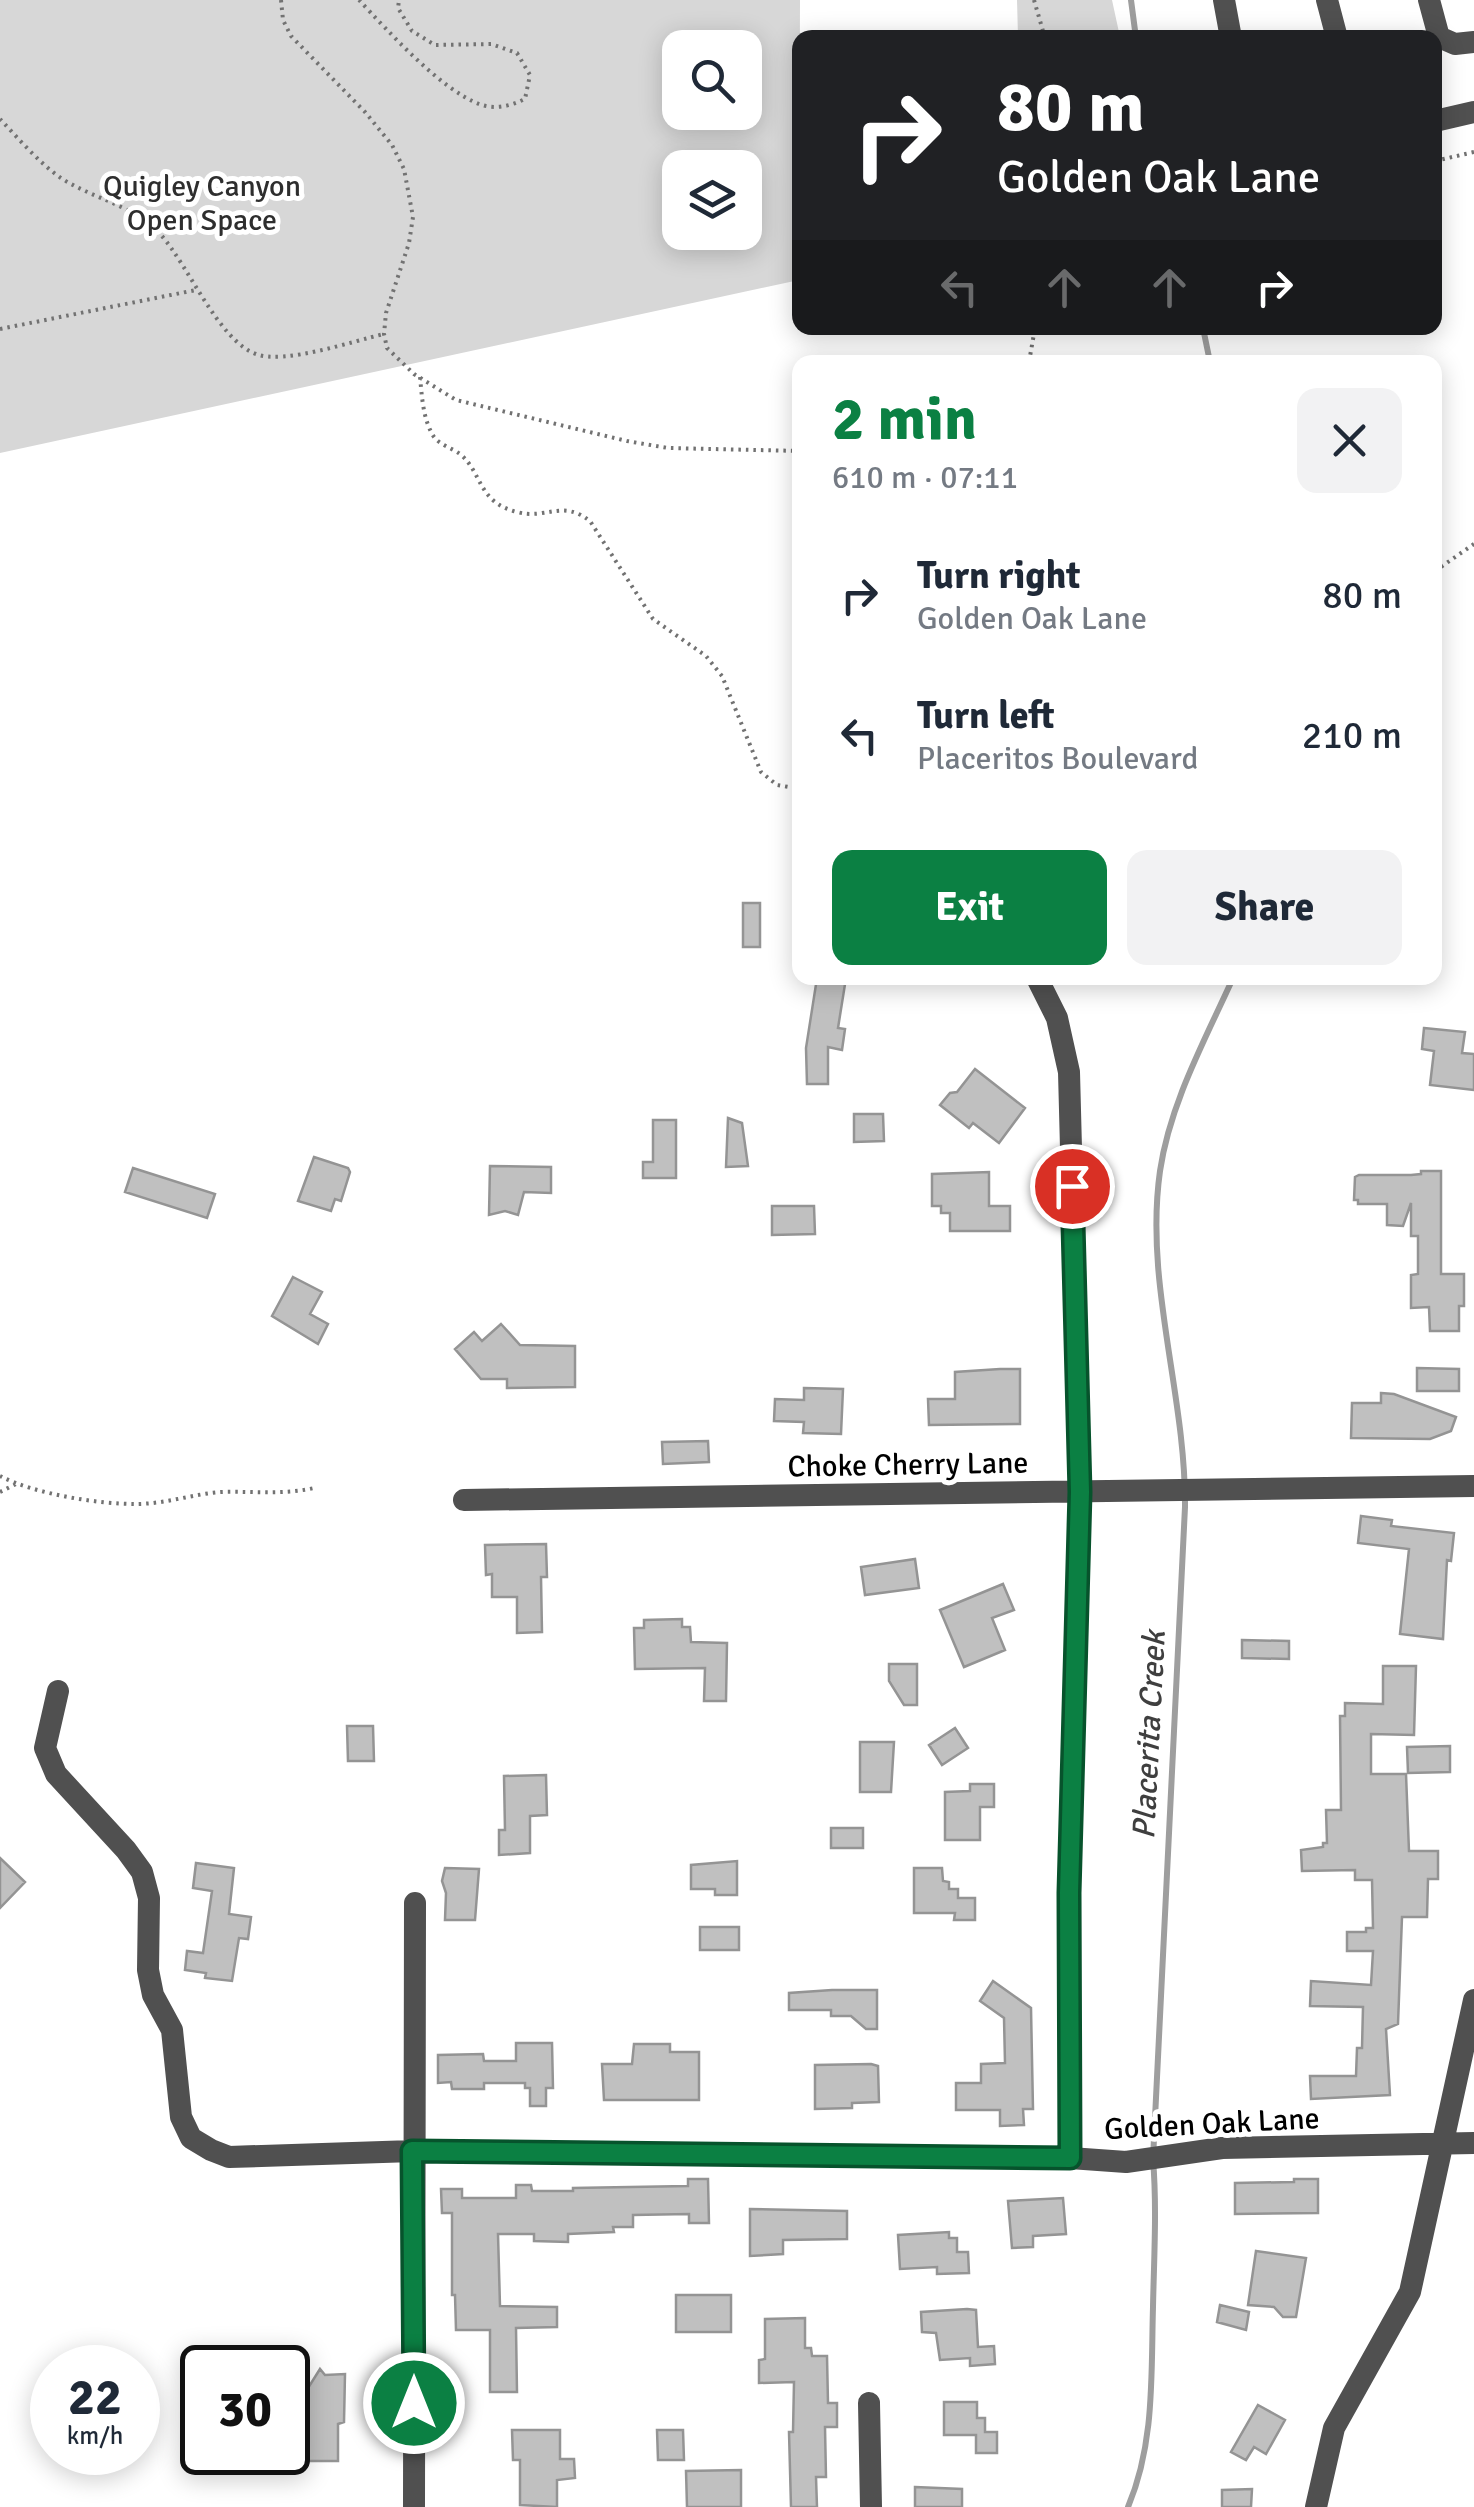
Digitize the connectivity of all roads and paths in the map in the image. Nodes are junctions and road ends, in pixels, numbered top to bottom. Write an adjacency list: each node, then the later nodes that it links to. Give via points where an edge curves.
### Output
1 (281, 0): 21 (path, via 290,36 374,123 404,170 412,217)
2 (359, 0): 3 (path, via 456,92 482,105 508,107 525,99 530,75 517,53 491,44 435,45 412,31)
3 (399, 0)
4 (1034, 0): 8 (path)
5 (1224, 0): 9 (street)
6 (1327, 0): 10 (street)
7 (1428, 0): 11 (street)
8 (1043, 30)
9 (1230, 30)
10 (1336, 30)
11 (1435, 30)
12 (1442, 39): 13 (street)
13 (1474, 42)
14 (1474, 112): 16 (street)
15 (0, 119): 19 (path, via 60,177 138,216 161,235)
16 (1442, 119)
17 (1474, 152): 18 (path)
18 (1442, 159)
19 (199, 290): 20 (path); 21 (path, via 239,345 258,356)
20 (0, 329)
21 (384, 334): 22 (path, via 387,348)
22 (420, 377): 23 (path, via 456,400 628,442); 26 (path, via 435,439 462,456 484,494 512,512 534,516 562,509 590,521 653,618 706,656 722,676 761,772)
23 (792, 451)
24 (1474, 544): 25 (path)
25 (1442, 566)
26 (792, 787)
27 (1042, 985): 33 (street, via 1058,1018 1069,1072)
28 (0, 1476): 29 (path)
29 (16, 1484): 31 (path, via 139,1504); 32 (path)
30 (1474, 1486): 33 (street, Choke Cherry Lane)
31 (314, 1488)
32 (0, 1492)
33 (1080, 1492): 34 (street, Choke Cherry Lane); 41 (street)
34 (464, 1500)
35 (58, 1691): 40 (street, Golden Oak Lane, via 46,1748 56,1774 142,1872 149,1898 148,1970 172,2030 181,2117 191,2138 229,2158)
36 (415, 1904): 40 (street)
37 (1474, 2000): 39 (street)
38 (1474, 2143): 39 (street, Golden Oak Lane)
39 (1442, 2146): 41 (street, Golden Oak Lane, via 1222,2148 1126,2162); 45 (street, via 1410,2292 1334,2428)
40 (412, 2151): 41 (street, Golden Oak Lane); 43 (street)
41 (1070, 2158)
42 (869, 2403): 44 (street)
43 (414, 2507)
44 (871, 2507)
45 (1316, 2507)

